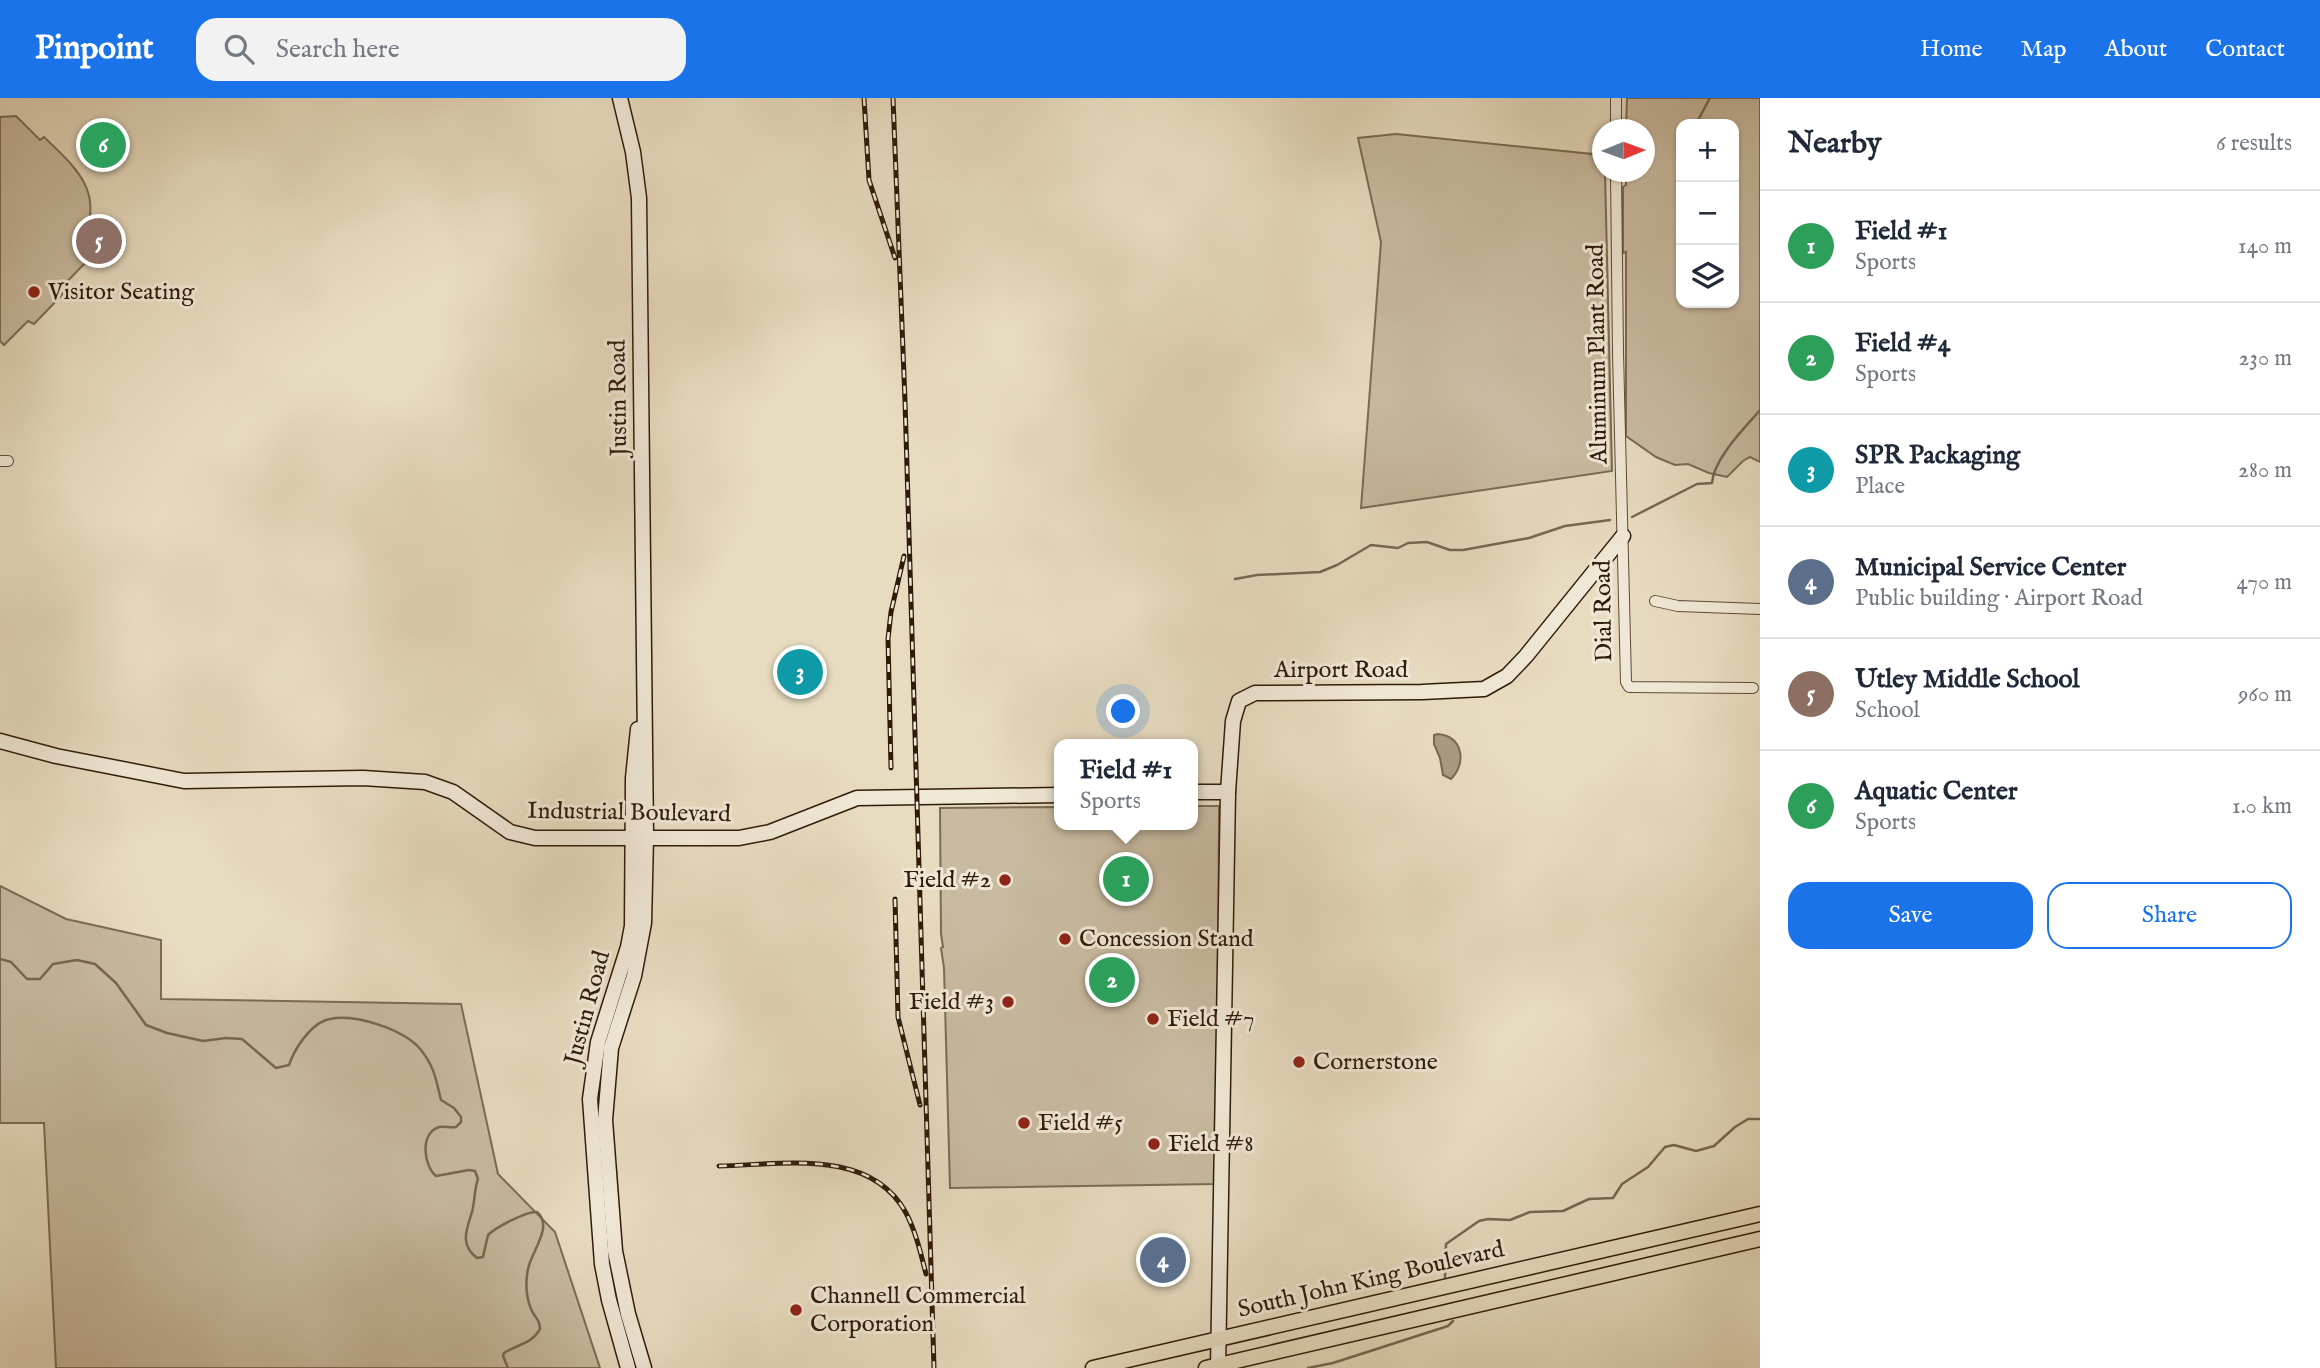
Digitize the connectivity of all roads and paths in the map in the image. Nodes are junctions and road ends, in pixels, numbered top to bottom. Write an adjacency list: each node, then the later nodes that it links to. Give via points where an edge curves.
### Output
1 (620, 98): 13 (street, Justin Road, via 639,198 646,700 633,778)
2 (1616, 98): 3 (street)
3 (1616, 119)
4 (1616, 182): 5 (street, Aluminum Plant Road)
5 (1623, 536): 8 (street, Dial Road, via 1628,685); 11 (street, Airport Road, via 1520,663 1484,689 1255,693 1240,701 1233,721)
6 (1655, 601): 7 (street)
7 (1760, 609)
8 (1753, 688)
9 (0, 741): 13 (street, Industrial Boulevard, via 184,781 413,780 453,792 510,832 535,838)
10 (1198, 792): 11 (street)
11 (1228, 792): 19 (street, Airport Road)
12 (1054, 794): 13 (street, Industrial Boulevard, via 857,798 758,836)
13 (639, 837): 14 (street, Justin Road)
14 (627, 974): 21 (street, Justin Road, via 598,1042 590,1099 602,1264); 22 (street, Justin Road, via 611,1048 605,1120 615,1251)
15 (1760, 1214): 16 (main road, South John King Boulevard)
16 (1659, 1238): 18 (main road); 19 (main road, South John King Boulevard)
17 (1760, 1239): 18 (main road, South John King Boulevard)
18 (1664, 1261): 20 (main road, South John King Boulevard)
19 (1219, 1338): 20 (street, Airport Road); 23 (main road, South John King Boulevard)
20 (1214, 1367)
21 (628, 1368)
22 (644, 1368)
23 (1093, 1368)

